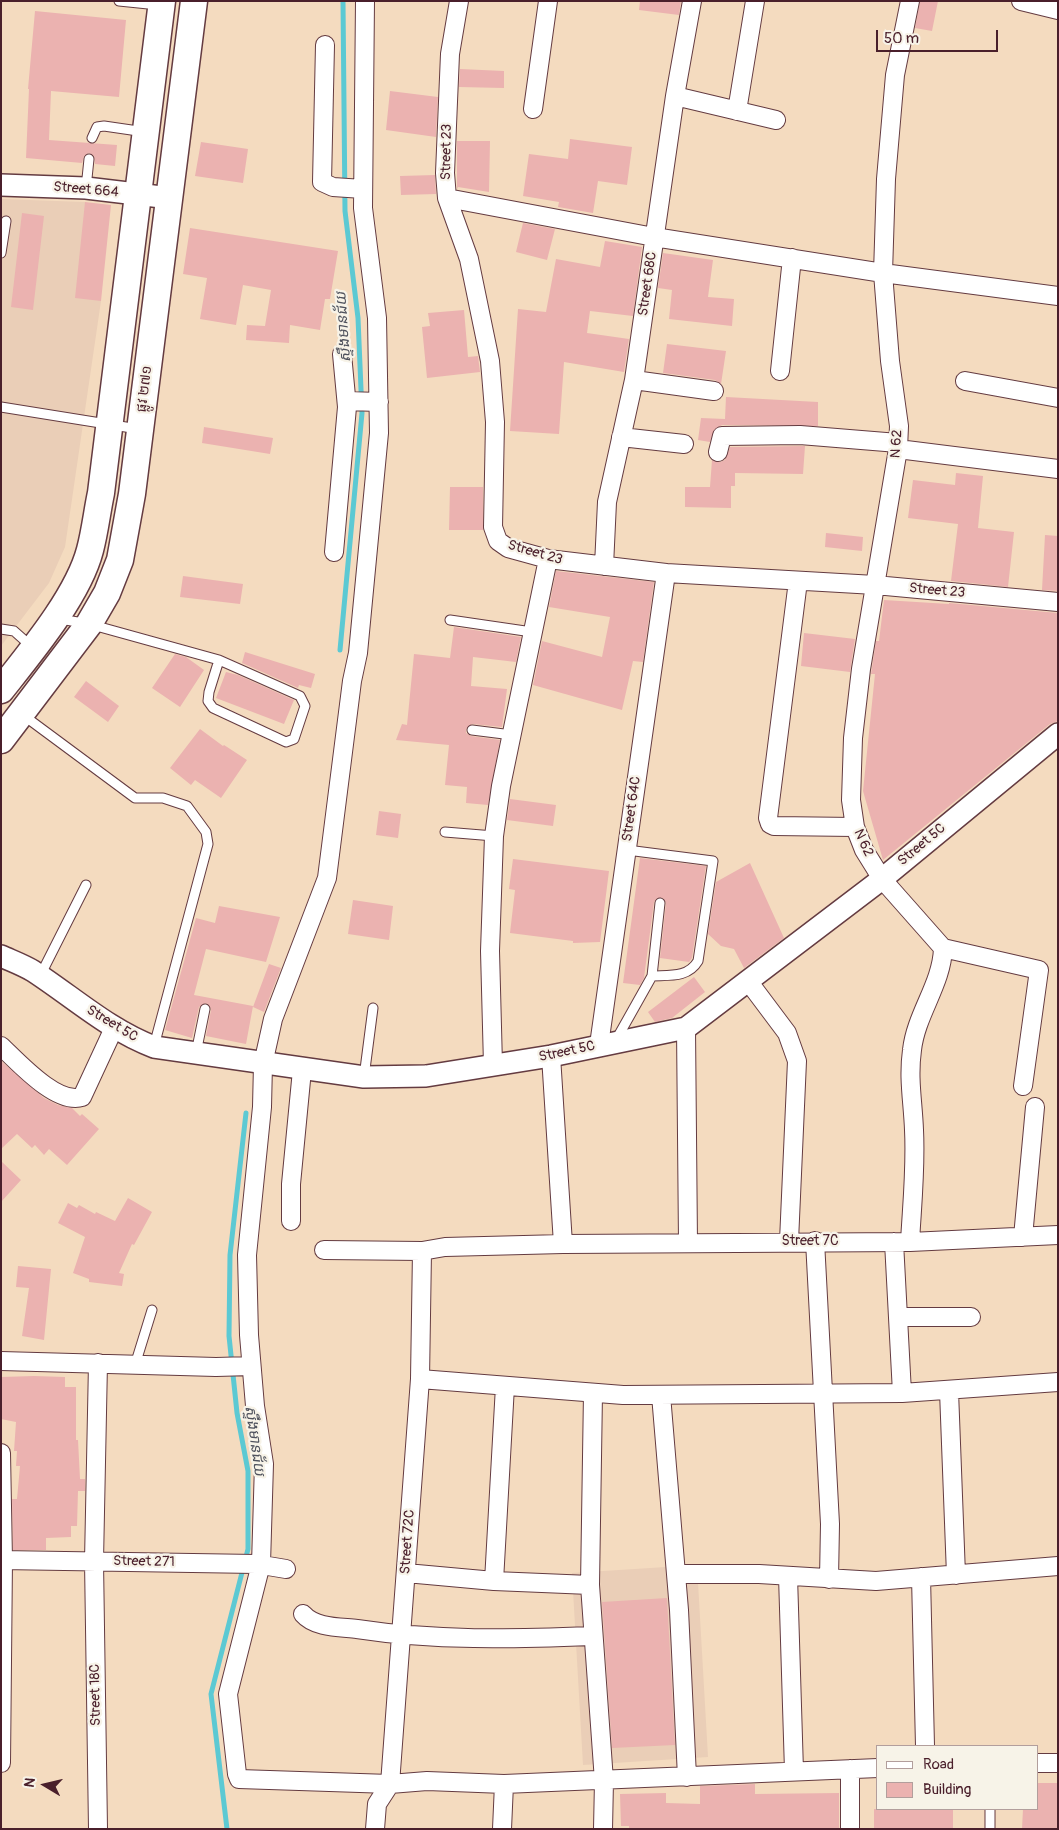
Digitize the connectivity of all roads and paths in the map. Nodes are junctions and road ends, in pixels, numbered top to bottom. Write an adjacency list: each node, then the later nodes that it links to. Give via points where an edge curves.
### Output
1 (119, 1): 10 (lane)
2 (194, 1): 24 (main road, ផ្លូវ ២៧១)
3 (365, 1): 22 (street)
4 (459, 1): 25 (street, Street 23, via 450,54 445,172)
5 (548, 1): 14 (street)
6 (692, 1): 13 (street, Street 68C)
7 (755, 1): 15 (street)
8 (910, 1): 30 (street, N 62, via 895,75 886,179)
9 (1021, 1): 11 (street)
10 (162, 3): 17 (main road)
11 (1058, 10)
12 (325, 45): 22 (street, via 322,177 325,185)
13 (675, 96): 15 (street); 27 (street, Street 68C)
14 (533, 109)
15 (737, 111): 16 (street)
16 (776, 120)
17 (146, 132): 18 (lane, via 104,126 98,127); 23 (main road)
18 (92, 138)
19 (89, 160): 21 (lane)
20 (1, 185): 21 (street, Street 664)
21 (86, 188): 23 (street, Street 664)
22 (358, 189): 39 (street, via 377,318)
23 (138, 194): 24 (street, Street 664); 41 (main road)
24 (170, 198): 42 (main road, ផ្លូវ ២៧១)
25 (447, 198): 27 (street); 49 (street, Street 23, via 469,260 490,361 495,422 493,528 498,541 508,548)
26 (6, 221): 28 (lane)
27 (654, 237): 29 (street); 34 (street, Street 68C)
28 (1, 253)
29 (792, 258): 30 (street); 33 (street)
30 (884, 274): 31 (street); 45 (street, N 62, via 890,361 899,426)
31 (1058, 296)
32 (342, 354): 38 (street)
33 (780, 371)
34 (634, 380): 36 (street); 43 (street, Street 68C)
35 (965, 381): 37 (street)
36 (714, 391)
37 (1058, 398)
38 (350, 401): 39 (street); 48 (street)
39 (374, 402): 89 (street, via 379,434 358,652 327,878 273,1019)
40 (1, 407): 41 (lane)
41 (109, 425): 42 (lane); 55 (main road, via 90,551)
42 (140, 430): 57 (main road, ផ្លូវ ២៧១, via 120,560 107,593)
43 (621, 437): 44 (street); 50 (street, Street 68C, via 606,502)
44 (684, 444)
45 (898, 446): 46 (street, via 800,435 722,436); 47 (street); 53 (street, N 62)
46 (718, 452)
47 (1058, 470)
48 (334, 552)
49 (548, 559): 50 (street, Street 23); 59 (street)
50 (604, 566): 51 (street, Street 23)
51 (666, 573): 52 (street, Street 23); 71 (street, Street 64C)
52 (798, 581): 53 (street, Street 23); 68 (street, via 768,818 774,826)
53 (875, 586): 54 (street, Street 23); 68 (street, N 62, via 853,738 851,800)
54 (1058, 602)
55 (55, 618): 57 (lane); 60 (main road)
56 (450, 620): 59 (lane)
57 (89, 624): 61 (lane); 63 (main road, ផ្លូវ ២៧១)
58 (1, 629): 60 (lane, via 14,631)
59 (532, 632): 65 (street)
60 (33, 648): 62 (main road)
61 (219, 660): 61 (lane, via 209,692 208,701 213,708 286,742 294,740 305,706 300,696)
62 (1, 690)
63 (22, 714): 67 (main road, ផ្លូវ ២៧១); 86 (lane, via 134,798 163,798 186,806 209,838)
64 (472, 730): 65 (lane)
65 (512, 734): 70 (street)
66 (1058, 734): 72 (street, Street 5C)
67 (1, 740)
68 (854, 827): 72 (street, N 62)
69 (445, 832): 70 (lane)
70 (494, 836): 90 (street, via 490,951)
71 (626, 850): 78 (lane, via 713,861 698,962 686,974); 84 (street, Street 64C)
72 (882, 879): 75 (street, N 62); 79 (street, Street 5C)
73 (86, 884): 77 (lane)
74 (660, 903): 78 (lane)
75 (943, 948): 93 (street, via 1038,970); 100 (street, via 935,984 921,1015 912,1048 909,1081 914,1130 914,1182)
76 (1, 956): 77 (street, Street 5C)
77 (40, 976): 82 (street, Street 5C)
78 (652, 976): 84 (lane)
79 (748, 981): 83 (street, Street 5C); 98 (street, via 787,1033 797,1061)
80 (373, 1008): 92 (lane)
81 (205, 1009): 87 (lane)
82 (114, 1028): 85 (street, via 82,1097 73,1100 55,1093); 86 (street, Street 5C)
83 (686, 1028): 84 (street, Street 5C); 101 (street)
84 (607, 1044): 88 (street, Street 5C)
85 (1, 1046)
86 (154, 1047): 87 (street, Street 5C)
87 (196, 1054): 89 (street, Street 5C)
88 (551, 1056): 90 (street, Street 5C); 102 (street)
89 (263, 1064): 91 (street, Street 5C); 111 (street)
90 (493, 1065): 92 (street, Street 5C, via 426,1076)
91 (302, 1070): 92 (street, Street 5C); 95 (street)
92 (364, 1078)
93 (1023, 1086)
94 (1036, 1107): 97 (street)
95 (291, 1221)
96 (1058, 1235): 97 (street, Street 7C)
97 (1023, 1237): 100 (street, Street 7C)
98 (789, 1241): 99 (street, Street 7C); 101 (street, Street 7C)
99 (815, 1241): 100 (street, Street 7C); 119 (street)
100 (902, 1242): 106 (street)
101 (688, 1243): 102 (street, Street 7C)
102 (563, 1244): 104 (street, Street 7C, via 445,1247)
103 (324, 1250): 104 (street, Street 7C)
104 (422, 1251): 112 (street, Street 72C)
105 (152, 1310): 110 (lane)
106 (898, 1317): 107 (street); 117 (street)
107 (971, 1317)
108 (1, 1361): 109 (street)
109 (98, 1364): 110 (street); 122 (street, Street 18C)
110 (135, 1365): 111 (street)
111 (239, 1367): 123 (street, via 255,1406 264,1464)
112 (420, 1379): 114 (street); 126 (street, Street 72C)
113 (1058, 1382): 115 (street)
114 (505, 1386): 116 (street); 132 (street)
115 (949, 1392): 117 (street); 128 (street)
116 (593, 1393): 118 (street); 133 (street)
117 (902, 1393): 119 (street)
118 (661, 1395): 119 (street); 127 (street)
119 (822, 1396): 131 (street, via 830,1524)
120 (1, 1452): 121 (street)
121 (2, 1560): 122 (street, Street 271); 138 (street)
122 (94, 1561): 123 (street, Street 271); 149 (street, Street 18C)
123 (259, 1564): 125 (street, Street 271); 146 (street, via 228,1694 239,1779)
124 (1058, 1566): 128 (street)
125 (286, 1569)
126 (406, 1573): 132 (street); 135 (street, Street 72C)
127 (676, 1574): 129 (street); 144 (street)
128 (956, 1575): 130 (street)
129 (788, 1576): 131 (street); 143 (street)
130 (921, 1577): 131 (street, via 876,1581); 137 (street)
131 (829, 1579)
132 (494, 1581): 133 (street)
133 (590, 1585): 136 (street)
134 (304, 1614): 135 (street, via 317,1624)
135 (401, 1636): 136 (street, via 485,1640); 146 (street, Street 72C)
136 (592, 1636): 145 (street)
137 (925, 1745)
138 (1, 1763)
139 (1039, 1763): 140 (street)
140 (1058, 1763)
141 (876, 1768): 142 (street)
142 (850, 1769): 143 (street); 153 (street)
143 (794, 1772): 144 (street)
144 (686, 1777): 145 (street)
145 (604, 1781): 147 (street); 152 (street)
146 (390, 1784): 147 (street, via 427,1781); 150 (street, Street 72C, via 377,1804)
147 (504, 1784): 151 (street)
148 (990, 1810): 154 (lane)
149 (98, 1829)
150 (375, 1829)
151 (502, 1829)
152 (603, 1829)
153 (850, 1829)
154 (990, 1829)

